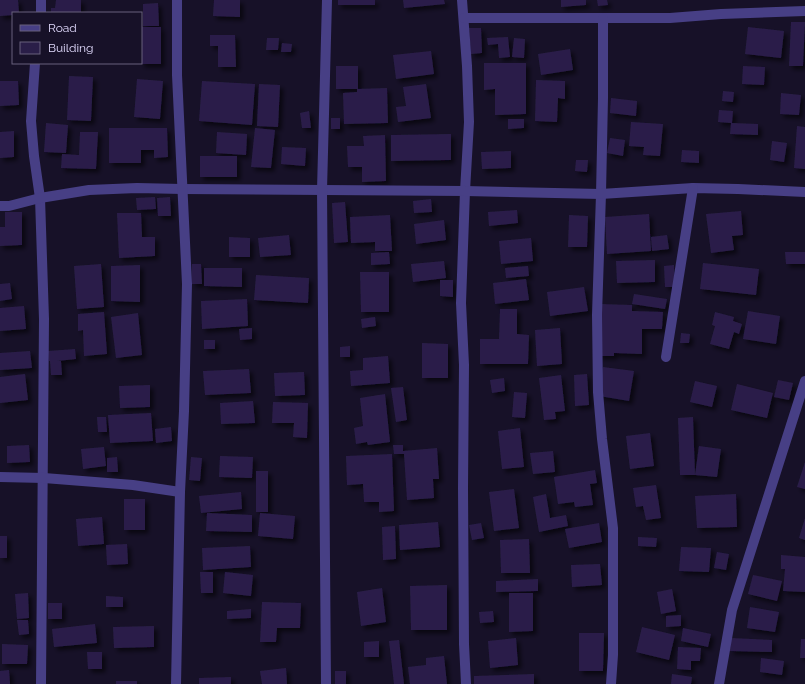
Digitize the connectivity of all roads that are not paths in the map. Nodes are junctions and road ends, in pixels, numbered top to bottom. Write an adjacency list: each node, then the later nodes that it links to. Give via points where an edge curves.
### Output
1 (41, 0): 6 (street)
2 (177, 0): 11 (street)
3 (327, 0): 12 (street)
4 (462, 0): 7 (street)
5 (805, 11): 8 (street, via 664,18)
6 (41, 12)
7 (464, 18): 8 (street); 13 (street, via 469,122)
8 (603, 18): 15 (street)
9 (35, 64): 16 (street, via 31,121)
10 (693, 188): 14 (street); 15 (street); 18 (street)
11 (182, 189): 12 (street); 16 (street, via 89,190); 22 (street, via 187,284)
12 (322, 190): 13 (street); 25 (street)
13 (465, 191): 15 (street); 26 (street, via 461,303 464,365)
14 (805, 192)
15 (601, 194): 27 (street, via 597,315 598,384 613,528)
16 (40, 198): 17 (street); 21 (street, via 44,319)
17 (0, 206)
18 (666, 357)
19 (805, 381): 28 (street, via 732,610)
20 (0, 477): 21 (street)
21 (44, 478): 22 (street, via 133,485); 23 (street)
22 (180, 492): 24 (street)
23 (41, 684)
24 (176, 684)
25 (326, 684)
26 (466, 684)
27 (612, 684)
28 (720, 684)

